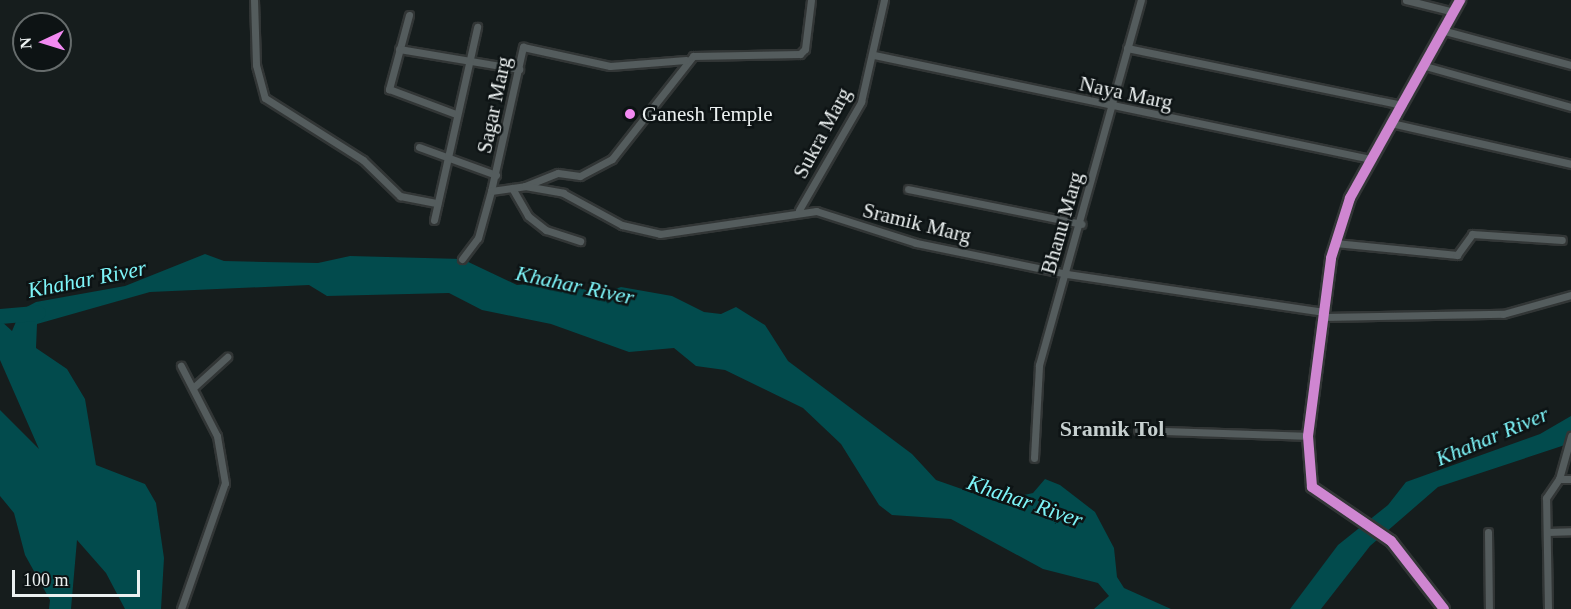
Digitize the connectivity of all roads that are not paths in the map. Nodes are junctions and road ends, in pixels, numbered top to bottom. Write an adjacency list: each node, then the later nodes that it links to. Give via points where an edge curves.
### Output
1 (254, 0): 33 (street, via 256,65 265,98 363,160 400,196)
2 (811, 0): 15 (street, via 800,54 702,52)
3 (884, 0): 13 (street, Sukra Marg)
4 (1141, 0): 11 (street, Bhanu Marg)
5 (1406, 0): 7 (street)
6 (1460, 0): 7 (highway)
7 (1454, 12): 10 (highway)
8 (409, 15): 12 (street)
9 (477, 27): 14 (street)
10 (1445, 32): 16 (street); 17 (highway)
11 (1127, 48): 19 (street); 20 (street, Bhanu Marg)
12 (399, 49): 14 (street); 22 (street, via 389,89)
13 (874, 55): 20 (street, Naya Marg); 34 (street, Sukra Marg, via 861,102)
14 (469, 60): 18 (street); 22 (street)
15 (686, 60): 18 (street, Sagar Marg, via 610,66 523,47); 29 (street, via 612,159 580,176 558,173)
16 (1571, 65)
17 (1425, 66): 19 (highway); 21 (street)
18 (519, 69): 28 (street, Sagar Marg)
19 (1402, 105): 23 (highway)
20 (1110, 107): 26 (street, Naya Marg); 36 (street, Bhanu Marg)
21 (1571, 107)
22 (456, 114): 25 (street)
23 (1391, 123): 26 (highway); 27 (street)
24 (419, 147): 25 (street)
25 (447, 159): 28 (street); 33 (street)
26 (1371, 159): 39 (highway)
27 (1571, 164)
28 (496, 175): 32 (street, Sagar Marg)
29 (525, 186): 30 (street, Sramik Marg); 34 (street, Sramik Marg, via 563,193 622,225 660,234)
30 (513, 188): 32 (street, Sramik Marg); 38 (street, via 537,223)
31 (908, 189): 36 (street)
32 (491, 191): 40 (street, Sagar Marg, via 478,238)
33 (437, 203): 35 (street)
34 (799, 210): 41 (street, Sramik Marg, via 916,243)
35 (434, 220)
36 (1082, 224): 41 (street, Bhanu Marg)
37 (1562, 240): 39 (street, via 1472,234 1457,255)
38 (580, 241)
39 (1335, 243): 43 (highway)
40 (462, 259)
41 (1067, 274): 43 (street, Sramik Marg); 50 (street, Bhanu Marg, via 1039,365)
42 (1571, 295): 43 (street, Sramik Marg, via 1503,314)
43 (1323, 315): 48 (highway)
44 (227, 357): 46 (street)
45 (181, 366): 46 (street)
46 (194, 387): 56 (street, via 217,436 225,483)
47 (1138, 430): 48 (street)
48 (1308, 436): 57 (highway, via 1312,487 1391,541)
49 (1571, 436): 51 (street)
50 (1034, 458)
51 (1559, 479): 52 (street); 55 (street, via 1546,498)
52 (1571, 479)
53 (1571, 531): 55 (street)
54 (1488, 532): 58 (street)
55 (1547, 532): 59 (street)
56 (181, 609)
57 (1444, 609)
58 (1489, 609)
59 (1548, 609)

